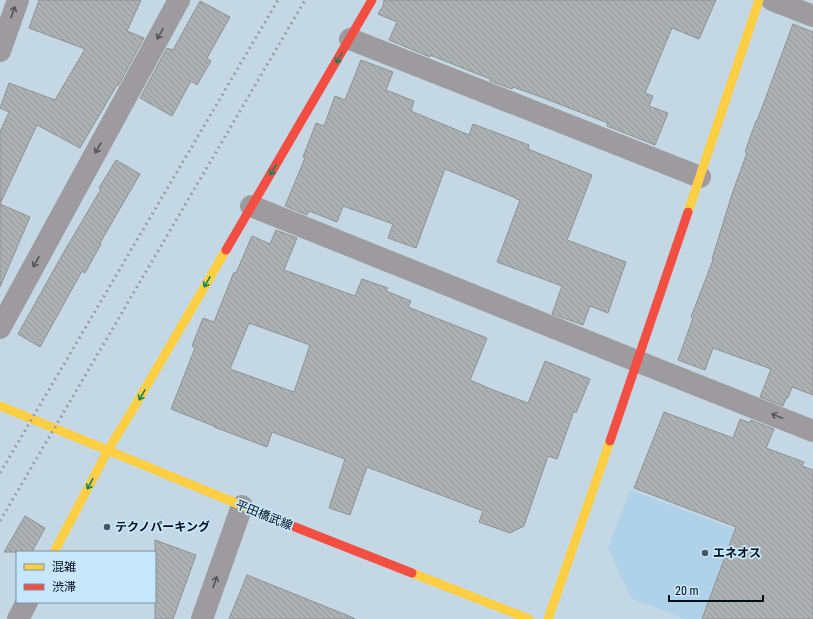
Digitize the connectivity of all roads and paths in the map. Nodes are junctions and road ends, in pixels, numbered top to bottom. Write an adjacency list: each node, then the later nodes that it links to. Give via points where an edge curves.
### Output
1 (18, 0): 8 (street, one-way to 1)
2 (179, 0): 11 (street, one-way to 11)
3 (372, 0): 7 (street)
4 (759, 0): 9 (street)
5 (772, 0): 6 (street)
6 (813, 16)
7 (350, 39): 9 (street); 10 (street, one-way to 10)
8 (0, 51)
9 (700, 177): 12 (street)
10 (252, 206): 12 (street); 15 (street, one-way to 15)
11 (0, 328)
12 (638, 361): 14 (street, one-way to 12); 22 (street)
13 (0, 406): 15 (street, 平田橋武線)
14 (813, 431)
15 (108, 450): 16 (street, 平田橋武線); 17 (street, one-way to 17)
16 (242, 506): 20 (street, one-way to 16); 21 (street, 平田橋武線)
17 (55, 551)
18 (26, 603): 19 (street)
19 (18, 619)
20 (202, 619)
21 (529, 619)
22 (548, 619)

